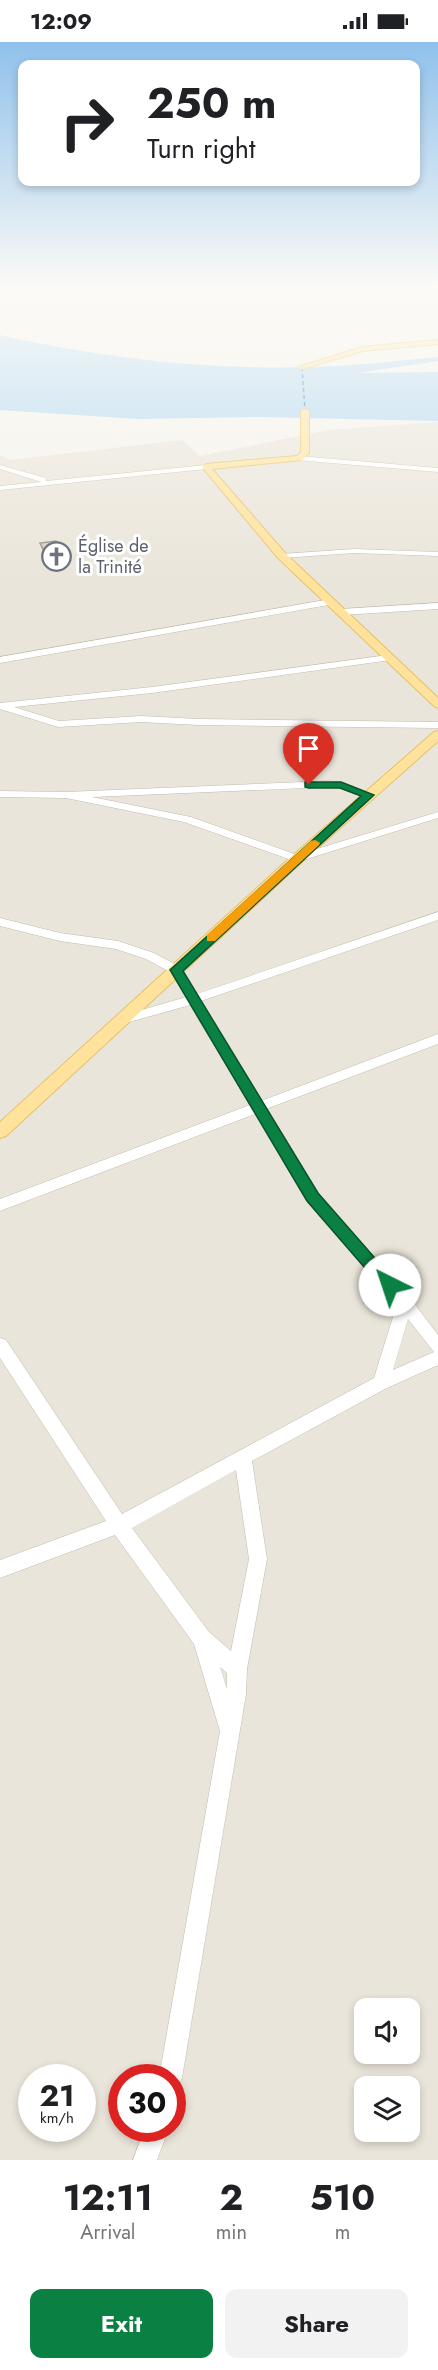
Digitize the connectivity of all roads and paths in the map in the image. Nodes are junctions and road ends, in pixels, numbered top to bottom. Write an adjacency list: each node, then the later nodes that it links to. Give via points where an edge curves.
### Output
1 (305, 411): 2 (main road, via 305,453)
2 (299, 458): 4 (main road); 5 (street)
3 (0, 467): 6 (street)
4 (206, 467): 6 (street); 9 (main road)
5 (438, 470)
6 (48, 482): 7 (street)
7 (0, 488)
8 (438, 554): 9 (street, via 354,551)
9 (282, 555): 10 (main road)
10 (330, 602): 12 (main road); 14 (street)
11 (438, 606): 12 (street)
12 (342, 612): 13 (main road)
13 (388, 658): 15 (main road); 16 (street)
14 (0, 660)
15 (438, 704)
16 (0, 706): 17 (street, via 58,724 141,719)
17 (438, 725)
18 (438, 735): 21 (main road)
19 (0, 794): 20 (street)
20 (66, 795): 21 (street, via 328,784); 23 (street, via 187,819)
21 (368, 795): 23 (main road)
22 (438, 816): 23 (street)
23 (297, 858): 26 (main road)
24 (438, 916): 27 (street)
25 (0, 922): 26 (street, via 60,937 118,945)
26 (176, 970): 27 (street); 28 (main road)
27 (195, 999): 28 (street); 30 (street)
28 (122, 1020): 31 (main road)
29 (438, 1039): 30 (street)
30 (258, 1106): 32 (street); 33 (street, via 312,1197)
31 (0, 1132)
32 (0, 1205)
33 (405, 1303): 35 (street); 37 (street)
34 (0, 1345): 39 (street)
35 (438, 1347)
36 (438, 1358): 37 (street)
37 (381, 1383): 38 (street)
38 (243, 1457): 39 (street); 42 (street, via 258,1559)
39 (119, 1525): 40 (street); 41 (street)
40 (0, 1569)
41 (202, 1639): 42 (street); 43 (street)
42 (237, 1669): 43 (street)
43 (230, 1732): 44 (street)
44 (172, 2064)
45 (152, 2142): 46 (street)
46 (145, 2160)

